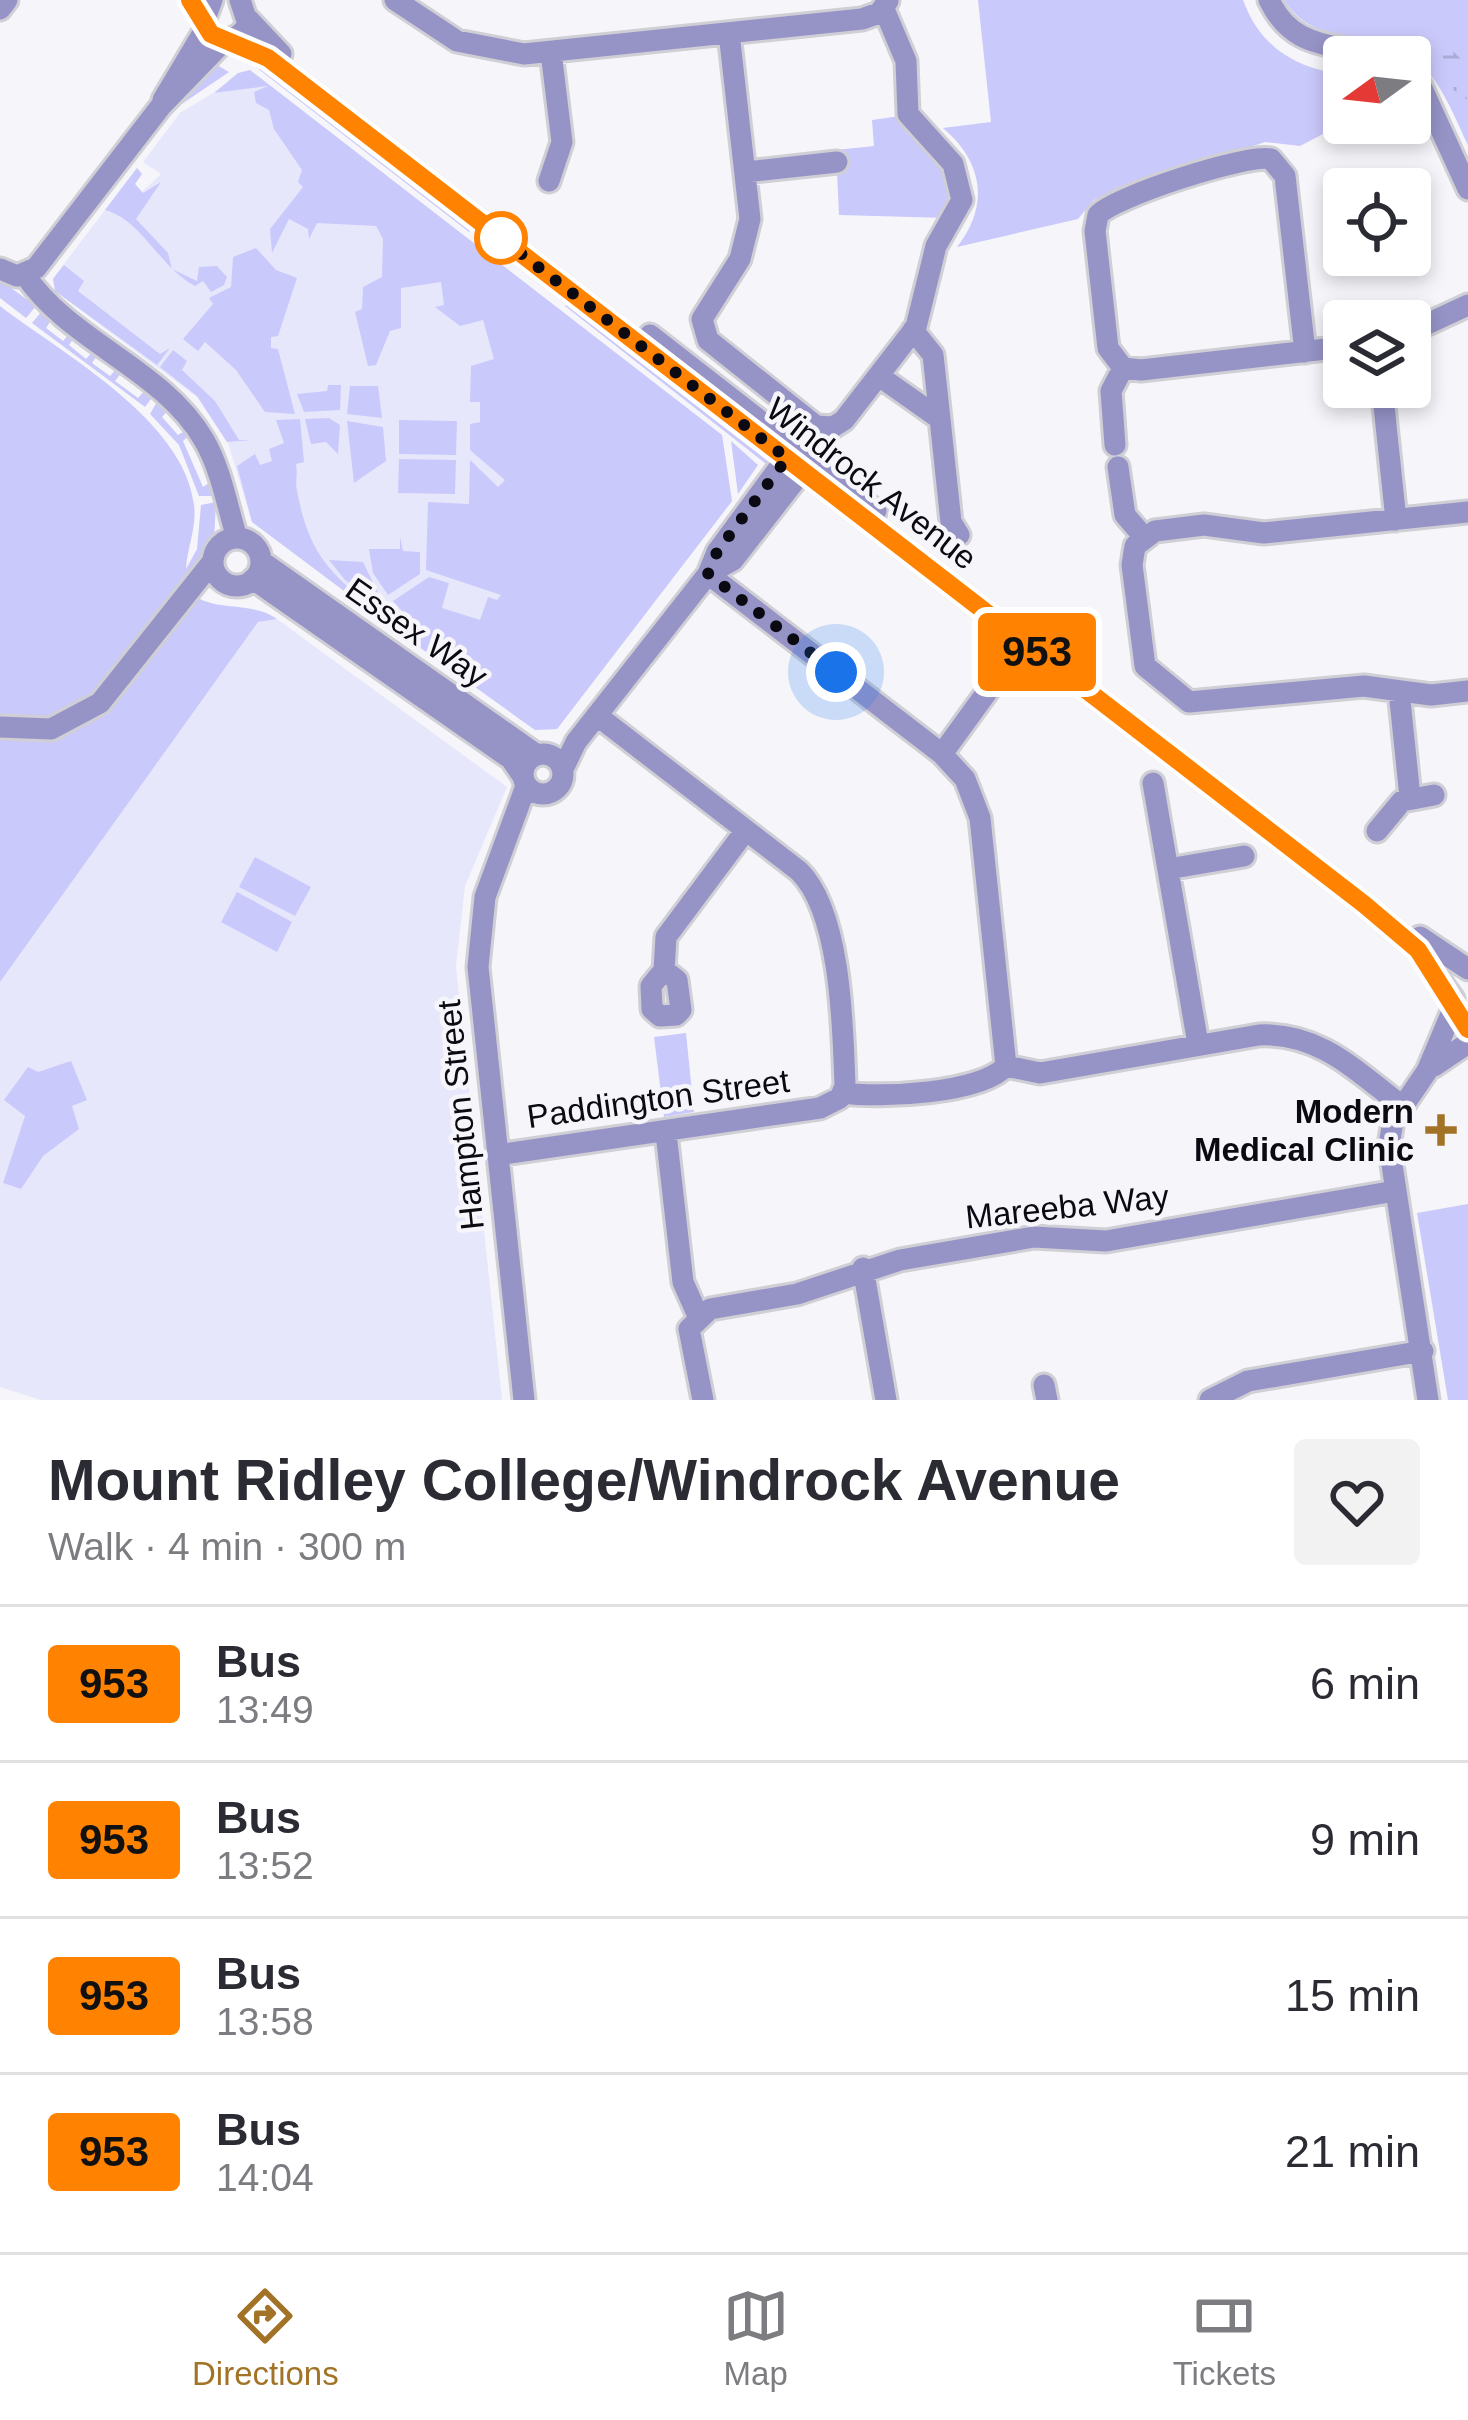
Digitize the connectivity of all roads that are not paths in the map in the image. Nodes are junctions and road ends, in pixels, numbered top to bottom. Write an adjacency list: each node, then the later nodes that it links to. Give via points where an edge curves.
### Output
1 (7, 0): 8 (street)
2 (190, 0): 9 (street, Windrock Avenue)
3 (395, 0): 12 (street, via 483,50)
4 (1259, 0): 13 (street, via 1298,47)
5 (1268, 0): 11 (street, via 1285,26)
6 (886, 4): 10 (street, via 862,19); 23 (street, via 905,61 908,114 962,186 960,209 931,260)
7 (248, 8): 9 (street); 30 (street, Windrock Avenue, via 286,58)
8 (0, 9)
9 (216, 26): 20 (street); 30 (street, Windrock Avenue)
10 (729, 33): 12 (street); 16 (street)
11 (1323, 46)
12 (551, 52): 17 (street, via 562,142)
13 (1323, 54)
14 (1432, 114): 18 (street)
15 (837, 161): 16 (street)
16 (746, 172): 27 (street, via 747,241 702,319 704,335 820,427 844,420)
17 (549, 181)
18 (1468, 189)
19 (0, 269): 20 (street)
20 (25, 275): 35 (street, Essex Way, via 45,302 188,417 225,497)
21 (1468, 305): 22 (street)
22 (1431, 322)
23 (914, 331): 27 (street); 29 (street, via 933,355)
24 (1323, 350): 25 (street)
25 (1304, 352): 26 (street); 26 (street, via 1285,176 1271,159 1256,156 1116,201 1098,215 1108,347)
26 (1123, 368): 34 (street, via 1111,392 1117,456 1125,515)
27 (879, 376): 29 (street)
28 (1384, 408): 32 (street)
29 (940, 419): 33 (street)
30 (799, 459): 37 (street, via 733,560); 56 (street, Windrock Avenue); 57 (street, Windrock Avenue, via 1382,919 1418,950)
31 (1468, 512): 32 (street)
32 (1396, 520): 34 (street, via 1264,533 1204,525)
33 (959, 535)
34 (1143, 536): 41 (street, via 1132,565 1143,660 1183,699 1201,705 1364,686)
35 (224, 548): 36 (street, Essex Way, via 256,548); 38 (street, Essex Way); 39 (street)
36 (257, 570): 38 (street); 46 (street, Essex Way); 48 (street, Essex Way, via 511,759)
37 (708, 574): 43 (street); 45 (street)
38 (228, 584): 39 (street)
39 (194, 589): 44 (street, via 85,715 51,729)
40 (1000, 674): 45 (street)
41 (1399, 691): 42 (street); 50 (street)
42 (1468, 691)
43 (599, 717): 46 (street); 51 (street)
44 (0, 728)
45 (942, 754): 61 (street, via 965,779 980,818)
46 (549, 760): 48 (street, via 526,762); 48 (street, via 560,787)
47 (1154, 783): 54 (street)
48 (531, 785): 66 (street, Hampton Street, via 492,874 478,944)
49 (1434, 795): 50 (street)
50 (1410, 797): 52 (street)
51 (746, 830): 55 (street, via 666,937); 63 (street, via 799,871 823,903)
52 (1377, 831)
53 (1244, 856): 54 (street)
54 (1168, 869): 60 (street)
55 (664, 970)
56 (1468, 971): 57 (street)
57 (1453, 1003): 58 (street, Windrock Avenue); 62 (street)
58 (1468, 1029)
59 (1468, 1043): 62 (street)
60 (1198, 1044): 61 (street, via 1040,1072); 64 (street, via 1277,1034 1308,1039)
61 (1006, 1066): 63 (street, via 989,1078 888,1097)
62 (1427, 1071): 64 (street)
63 (844, 1093): 65 (street, Paddington Street, via 820,1108)
64 (1401, 1105): 67 (street, via 1389,1145)
65 (666, 1133): 66 (street, Paddington Street); 69 (street, via 682,1282)
66 (497, 1155): 71 (street, Hampton Street)
67 (1395, 1191): 68 (street, Mareeba Way, via 1106,1241 1034,1237); 70 (street)
68 (863, 1268): 69 (street, Mareeba Way, via 797,1294); 73 (street)
69 (698, 1316): 72 (street, via 689,1338)
70 (1423, 1351): 74 (street, via 1248,1381); 75 (street)
71 (524, 1400)
72 (703, 1400)
73 (886, 1400)
74 (1210, 1400)
75 (1428, 1400)

